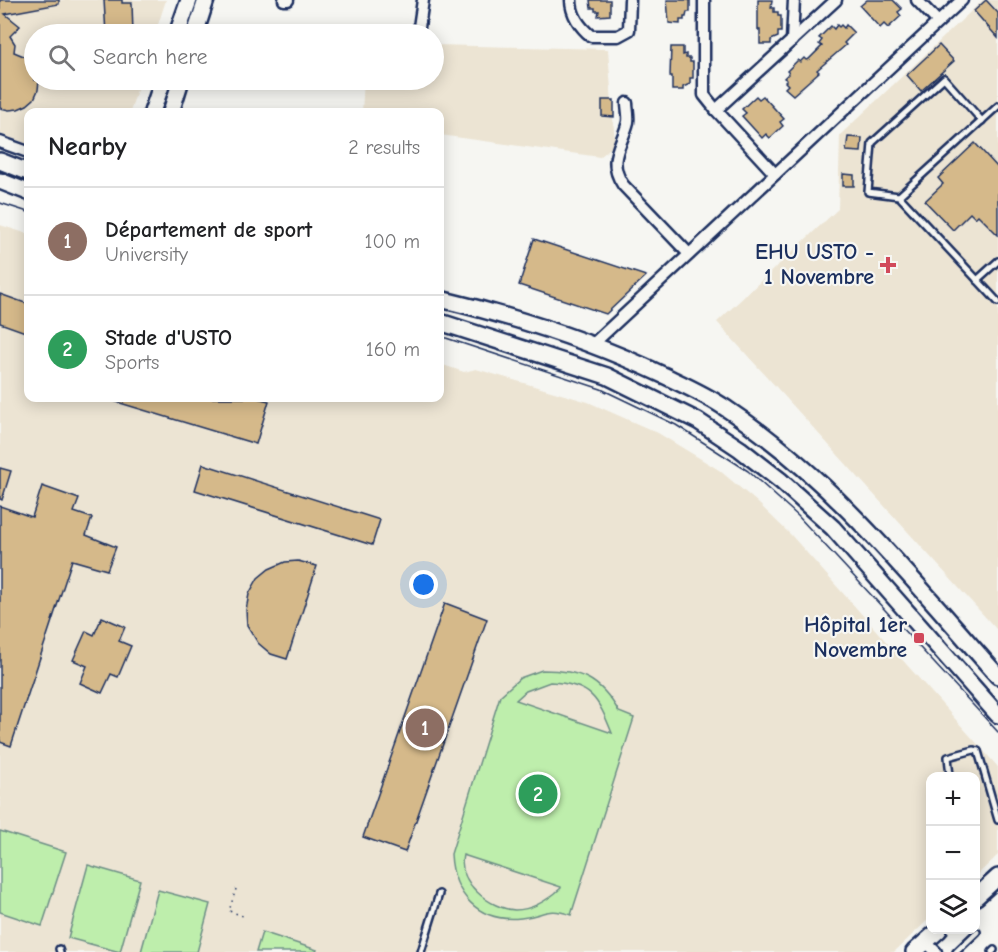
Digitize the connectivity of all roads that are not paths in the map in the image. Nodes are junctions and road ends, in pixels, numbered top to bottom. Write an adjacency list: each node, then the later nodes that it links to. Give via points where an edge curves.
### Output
1 (189, 0): 12 (main road)
2 (206, 0): 13 (main road)
3 (423, 0): 14 (street)
4 (571, 0): 5 (street, via 578,23 591,36 618,36 629,30)
5 (630, 0)
6 (704, 0): 22 (street, via 704,95)
7 (794, 0): 15 (street)
8 (836, 0): 15 (street)
9 (917, 0): 11 (street)
10 (962, 0): 11 (street)
11 (938, 22): 28 (street)
12 (181, 24)
13 (198, 24)
14 (419, 24)
15 (792, 41): 22 (street)
16 (160, 90): 20 (main road)
17 (178, 90): 21 (main road)
18 (627, 103): 32 (street, via 628,120 618,143 617,176)
19 (998, 106): 23 (lane)
20 (153, 108)
21 (172, 108)
22 (716, 110): 28 (street)
23 (982, 121): 31 (lane); 31 (lane, via 944,78 872,144 868,192)
24 (0, 142): 25 (street)
25 (24, 151)
26 (0, 161): 27 (main road)
27 (24, 170)
28 (776, 174): 32 (street)
29 (0, 181): 30 (main road)
30 (24, 190)
31 (899, 196): 34 (lane)
32 (689, 254): 38 (street)
33 (998, 261): 34 (lane)
34 (977, 280): 36 (lane)
35 (444, 300): 38 (main road)
36 (998, 302)
37 (444, 323): 40 (main road, via 608,376 698,421 740,449 833,528)
38 (592, 345): 39 (main road, via 680,382 763,434 850,512)
39 (998, 676)
40 (998, 715)
41 (950, 772): 42 (lane, via 948,757 978,751)
42 (998, 820)
43 (998, 877): 44 (main road)
44 (980, 893)
45 (439, 894): 49 (lane)
46 (936, 934): 48 (main road)
47 (975, 934): 50 (lane)
48 (925, 949)
49 (421, 952)
50 (956, 952)

